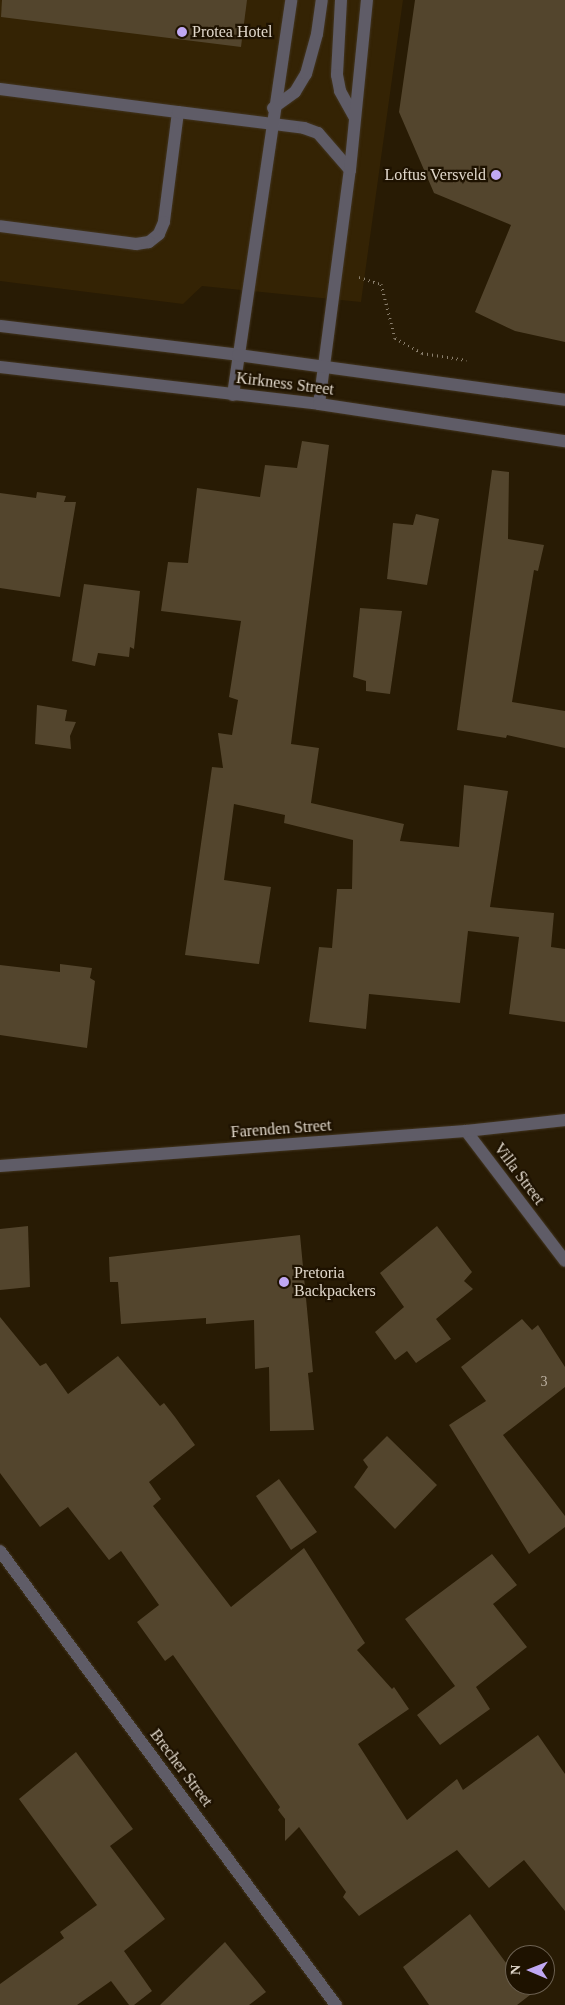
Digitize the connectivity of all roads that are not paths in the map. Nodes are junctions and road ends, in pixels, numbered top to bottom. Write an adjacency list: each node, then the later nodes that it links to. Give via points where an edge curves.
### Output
1 (291, 0): 6 (street)
2 (322, 0): 6 (street, via 306,74 295,92)
3 (341, 0): 8 (street, via 337,76 340,91)
4 (367, 0): 8 (street)
5 (0, 89): 7 (street)
6 (273, 108): 9 (street)
7 (178, 112): 9 (street); 11 (street, via 164,222 159,234 149,242 136,244)
8 (355, 118): 10 (street)
9 (271, 124): 10 (street, via 318,133); 13 (street)
10 (350, 170): 15 (street)
11 (0, 226)
12 (0, 326): 13 (street, Kirkness Street)
13 (238, 354): 15 (street, Kirkness Street); 16 (street)
14 (0, 367): 16 (street, Kirkness Street)
15 (325, 367): 17 (street, Kirkness Street); 18 (street)
16 (233, 395): 18 (street, Kirkness Street)
17 (565, 400)
18 (319, 404): 19 (street, Kirkness Street)
19 (565, 441)
20 (565, 1120): 21 (street, Farenden Street)
21 (466, 1131): 22 (street, Farenden Street); 23 (street, Villa Street)
22 (0, 1166)
23 (565, 1261)
24 (0, 1551): 25 (street, Brecher Street)
25 (336, 2005)

